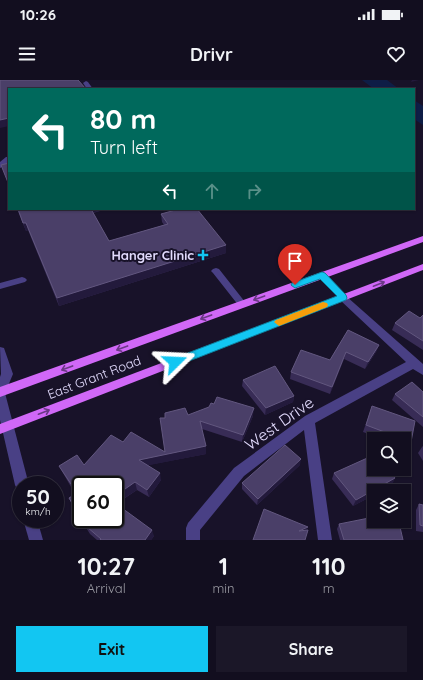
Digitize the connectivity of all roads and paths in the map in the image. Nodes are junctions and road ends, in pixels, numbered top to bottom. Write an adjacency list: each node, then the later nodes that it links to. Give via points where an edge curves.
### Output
1 (86, 83): 2 (street)
2 (89, 88)
3 (8, 160): 4 (street)
4 (0, 166)
5 (423, 239): 8 (main road, East Grant Road)
6 (423, 267): 11 (main road, East Grant Road, one-way to 6)
7 (216, 271): 12 (street)
8 (322, 275): 11 (street); 12 (main road, East Grant Road, one-way to 12)
9 (22, 280): 10 (street)
10 (0, 286)
11 (343, 298): 14 (street); 18 (main road, East Grant Road, one-way to 11)
12 (242, 304): 15 (main road, East Grant Road, one-way to 15)
13 (0, 351): 15 (street, via 7,374)
14 (418, 367): 17 (street, West Drive)
15 (0, 392)
16 (0, 396): 18 (street)
17 (309, 420): 22 (street, West Drive, via 239,472 192,528); 23 (street)
18 (4, 428): 19 (street)
19 (19, 476)
20 (33, 528): 21 (street)
21 (36, 540)
22 (193, 540)
23 (325, 540)

